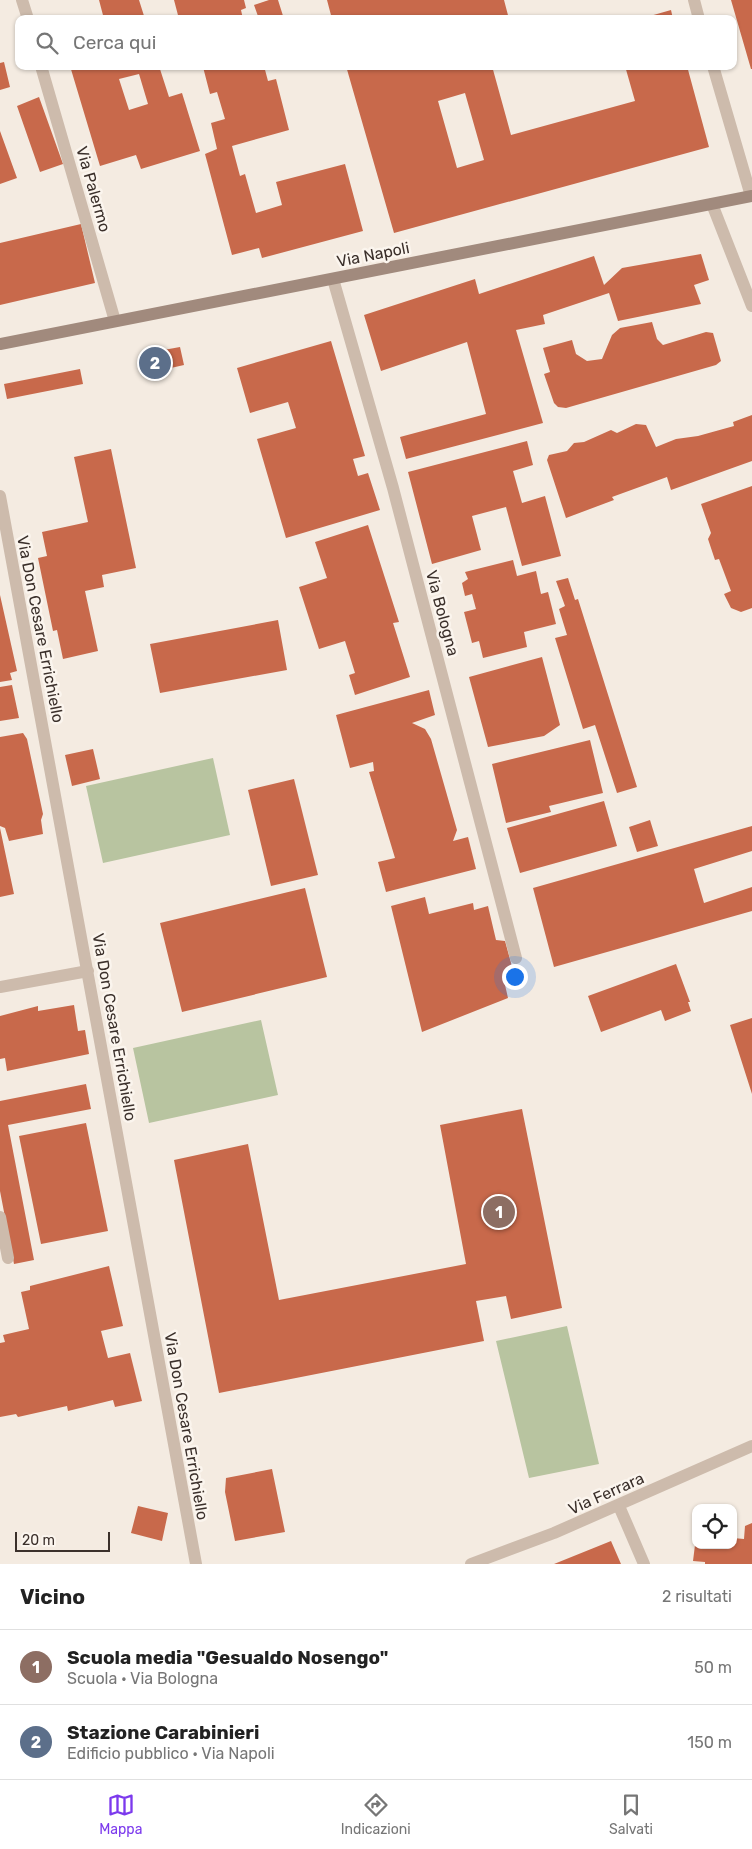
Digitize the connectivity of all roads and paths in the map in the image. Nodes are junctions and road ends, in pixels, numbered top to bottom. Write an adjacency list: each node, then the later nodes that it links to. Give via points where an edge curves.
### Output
1 (22, 0): 3 (street)
2 (694, 0): 4 (street)
3 (27, 15)
4 (698, 15)
5 (42, 70): 11 (street, Via Palermo)
6 (714, 70): 7 (street)
7 (752, 196): 8 (main road, Via Napoli)
8 (712, 204): 9 (main road, Via Napoli); 10 (street)
9 (333, 278): 11 (main road, Via Napoli); 14 (street, Via Bologna, via 394,488)
10 (752, 306)
11 (115, 321): 12 (main road, Via Napoli)
12 (0, 344)
13 (0, 496): 15 (street, Via Don Cesare Errichiello)
14 (516, 958)
15 (88, 971): 16 (street); 21 (street, Via Don Cesare Errichiello)
16 (0, 987)
17 (0, 1217): 18 (street)
18 (8, 1258)
19 (752, 1446): 20 (street, Via Ferrara)
20 (619, 1506): 22 (street, Via Ferrara); 23 (street)
21 (196, 1564)
22 (471, 1564)
23 (644, 1564)

